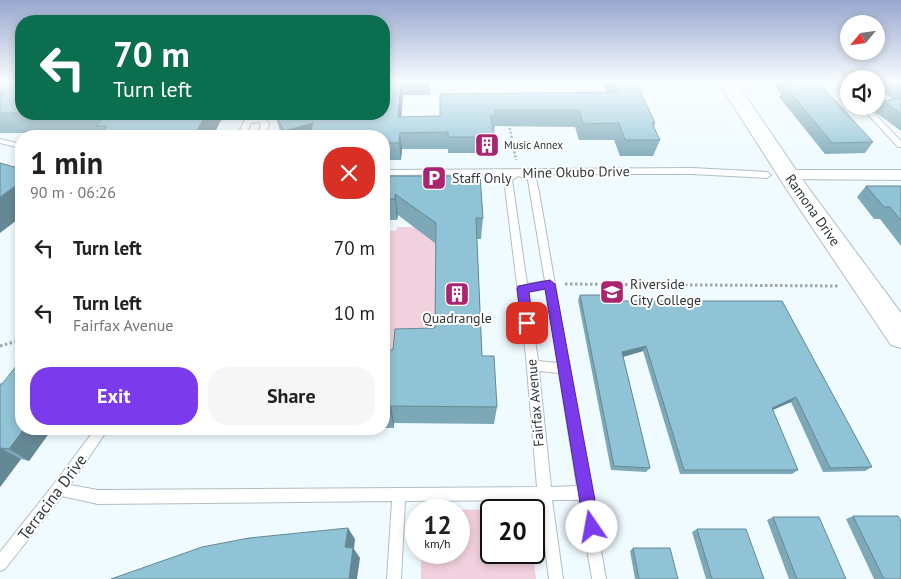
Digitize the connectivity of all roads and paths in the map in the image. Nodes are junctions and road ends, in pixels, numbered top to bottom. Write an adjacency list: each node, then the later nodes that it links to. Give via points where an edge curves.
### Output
1 (742, 109): 9 (street, Ramona Drive)
2 (872, 115): 6 (lane)
3 (508, 120): 8 (path)
4 (0, 142): 5 (lane)
5 (15, 145)
6 (901, 145)
7 (390, 172): 8 (lane, Mine Okubo Drive)
8 (518, 173): 9 (lane, Mine Okubo Drive); 11 (lane, via 532,180); 13 (lane, Fairfax Avenue, via 508,179)
9 (778, 175): 10 (street); 14 (street, Ramona Drive)
10 (901, 175)
11 (550, 284): 12 (path); 13 (lane); 18 (lane)
12 (839, 286)
13 (522, 289): 17 (lane, Fairfax Avenue)
14 (901, 336)
15 (15, 342): 16 (path)
16 (0, 346)
17 (532, 366): 18 (lane); 21 (lane, Fairfax Avenue)
18 (563, 368): 22 (lane)
19 (98, 435): 20 (lane, Terracina Drive)
20 (59, 489): 23 (lane, via 98,497); 24 (lane, Terracina Drive)
21 (546, 493): 22 (lane); 23 (lane); 26 (lane, Fairfax Avenue)
22 (585, 493): 27 (lane)
23 (399, 495): 25 (lane)
24 (0, 564)
25 (394, 579)
26 (556, 579)
27 (599, 579)

